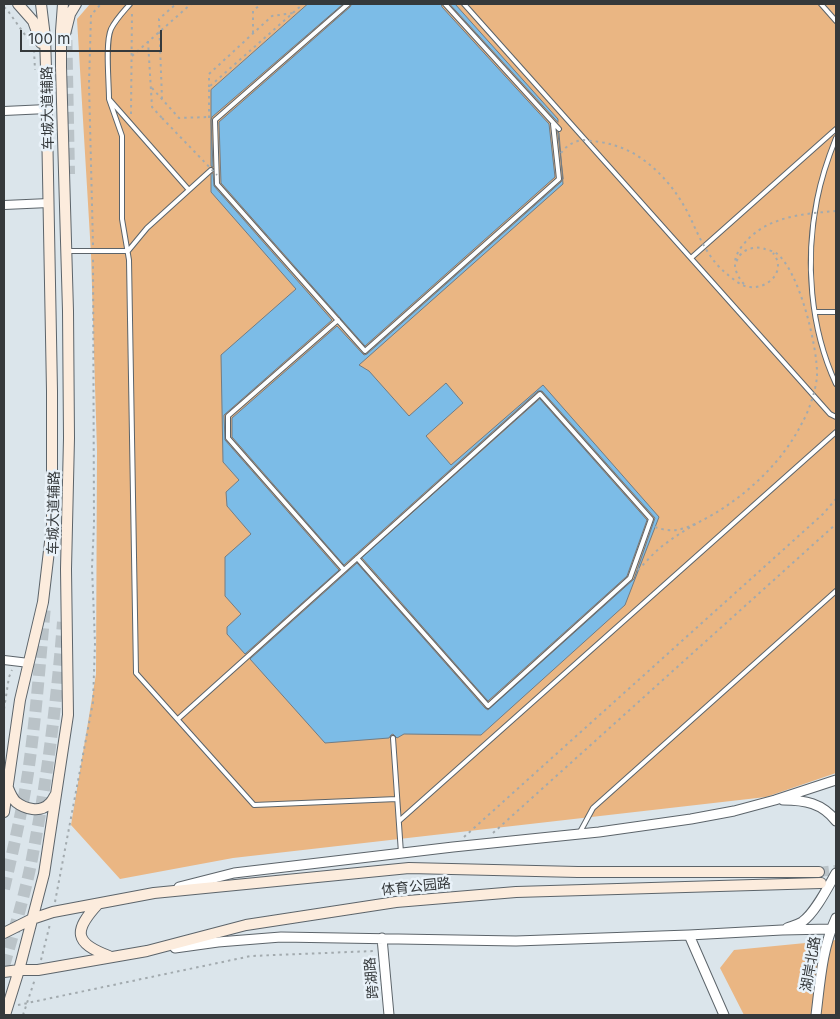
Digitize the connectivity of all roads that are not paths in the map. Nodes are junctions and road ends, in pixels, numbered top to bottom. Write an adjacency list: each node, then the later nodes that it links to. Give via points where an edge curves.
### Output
1 (18, 4): 12 (main road, via 33,21)
2 (41, 4): 12 (main road, 车城大道辅路)
3 (63, 4): 11 (main road, 车城大道辅路)
4 (76, 4): 11 (main road, via 64,39)
5 (131, 4): 13 (lane, via 111,29 108,43)
6 (348, 4): 29 (lane, via 215,120 217,184)
7 (445, 4): 16 (lane)
8 (464, 4): 26 (lane)
9 (821, 4): 10 (lane)
10 (836, 21)
11 (61, 67): 24 (main road, 车城大道辅路)
12 (46, 68): 14 (main road, 车城大道辅路)
13 (109, 99): 21 (lane); 25 (lane, via 122,136 122,219)
14 (47, 109): 15 (street); 22 (main road, 车城大道辅路)
15 (4, 111)
16 (553, 124): 17 (lane); 29 (lane, via 559,179 365,351)
17 (558, 129)
18 (836, 129): 26 (lane)
19 (836, 138): 27 (lane, via 817,200 812,235)
20 (210, 171): 21 (lane)
21 (189, 190): 25 (lane, via 147,228)
22 (49, 203): 23 (street); 37 (main road, 车城大道辅路, via 52,525 43,602)
23 (4, 204)
24 (66, 251): 25 (lane); 42 (main road, 车城大道辅路, via 68,715)
25 (128, 251): 38 (lane, via 136,673)
26 (691, 258): 31 (lane)
27 (815, 312): 28 (lane); 30 (lane)
28 (836, 312)
29 (338, 320): 34 (lane, via 228,416 228,438)
30 (836, 384)
31 (836, 417)
32 (836, 432): 46 (lane)
33 (357, 558): 33 (lane, via 540,394 652,519 630,578 488,706); 34 (lane)
34 (344, 570): 38 (lane)
35 (836, 591): 48 (lane, via 593,808)
36 (4, 660): 37 (street)
37 (29, 663): 41 (main road, 车城大道辅路, via 20,700)
38 (178, 719): 43 (lane, via 254,804)
39 (393, 738): 43 (lane)
40 (836, 780): 44 (street)
41 (8, 788): 42 (main road, via 17,803 32,809 48,805); 45 (main road, 车城大道辅路)
42 (57, 793): 56 (main road, 车城大道辅路, via 44,874)
43 (397, 800): 46 (lane)
44 (776, 800): 47 (street, via 806,801 820,806); 48 (street, via 691,819)
45 (4, 812)
46 (399, 821): 49 (lane)
47 (836, 821)
48 (580, 834): 49 (street)
49 (401, 854): 53 (street, via 234,873)
50 (819, 872): 53 (main road, 体育公园路, via 409,868)
51 (836, 873): 58 (street, via 809,916)
52 (821, 883): 62 (main road, 体育公园路, via 516,892 396,902 246,925)
53 (154, 893): 54 (main road, 体育公园路)
54 (98, 904): 56 (main road, 体育公园路); 63 (main road, via 81,928 81,937 91,949)
55 (836, 918): 57 (street, 湖岸北路)
56 (32, 919): 59 (main road, 体育公园路); 64 (main road, 车城大道辅路)
57 (831, 929): 58 (street); 69 (street, 湖岸北路)
58 (782, 930): 60 (street)
59 (4, 933)
60 (689, 935): 61 (street, via 516,940); 68 (street)
61 (382, 938): 62 (street, via 282,937); 67 (street, 跨湖路)
62 (147, 951): 63 (main road, 体育公园路)
63 (112, 957): 64 (main road, 体育公园路, via 38,970)
64 (19, 970): 65 (main road, 体育公园路); 66 (main road, 车城大道辅路)
65 (4, 972)
66 (6, 1011)
67 (389, 1015)
68 (724, 1015)
69 (816, 1015)

